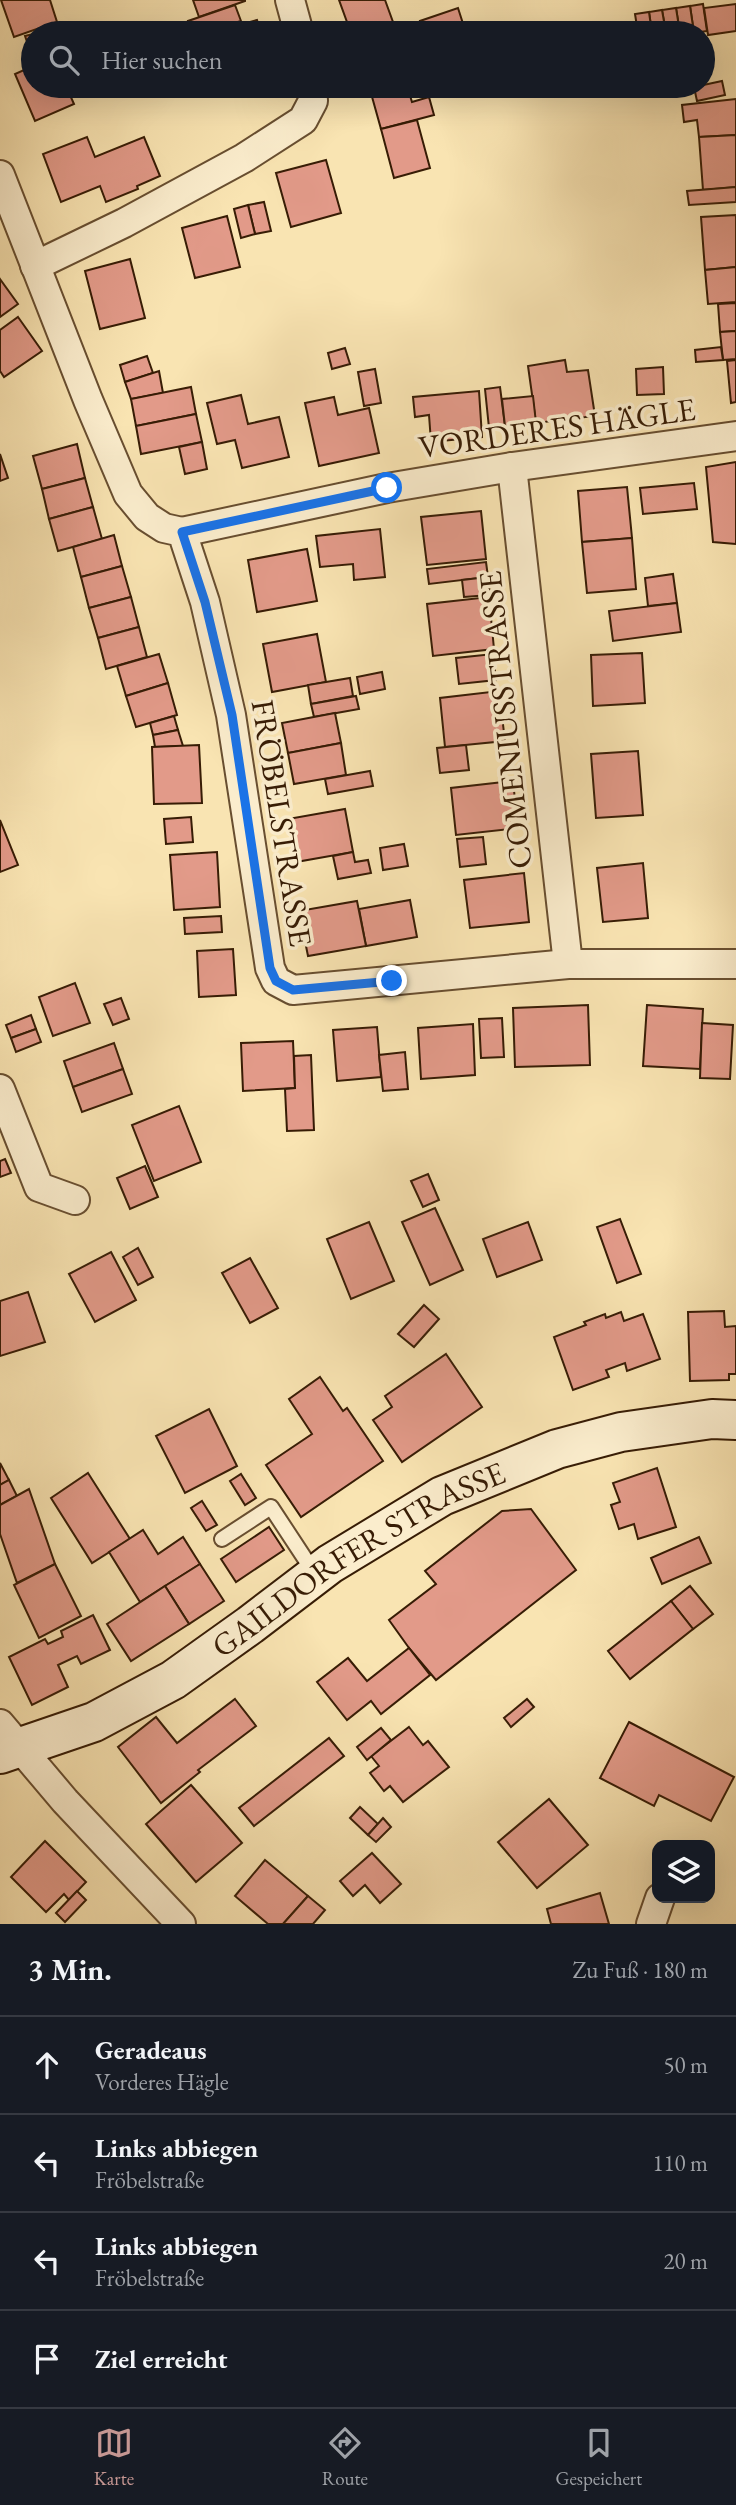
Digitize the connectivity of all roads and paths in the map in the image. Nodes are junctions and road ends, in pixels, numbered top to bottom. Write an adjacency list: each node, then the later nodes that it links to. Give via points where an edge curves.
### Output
1 (290, 0): 2 (street)
2 (296, 21)
3 (313, 98): 5 (street, via 303,120 244,158)
4 (0, 176): 5 (street)
5 (35, 266): 8 (street, via 128,494 147,517)
6 (736, 436): 7 (street, VORDERES HÄGLE)
7 (512, 467): 8 (street, VORDERES HÄGLE, via 387,488); 9 (street, COMENIUSSTRASSE)
8 (182, 532): 9 (street, FRÖBELSTRASSE, via 205,602 232,715 256,890 276,981 293,990)
9 (568, 964): 10 (street, FRÖBELSTRASSE)
10 (736, 964)
11 (0, 1089): 12 (street, via 39,1187)
12 (75, 1200)
13 (736, 1420): 15 (main road, GAILDORFER STRASSE, via 621,1432 557,1450 442,1496)
14 (222, 1539): 15 (lane, via 271,1507)
15 (316, 1575): 16 (main road, GAILDORFER STRASSE, via 173,1680 94,1722)
16 (7, 1742): 18 (street)
17 (658, 1903): 19 (street)
18 (181, 1924)
19 (651, 1924)

